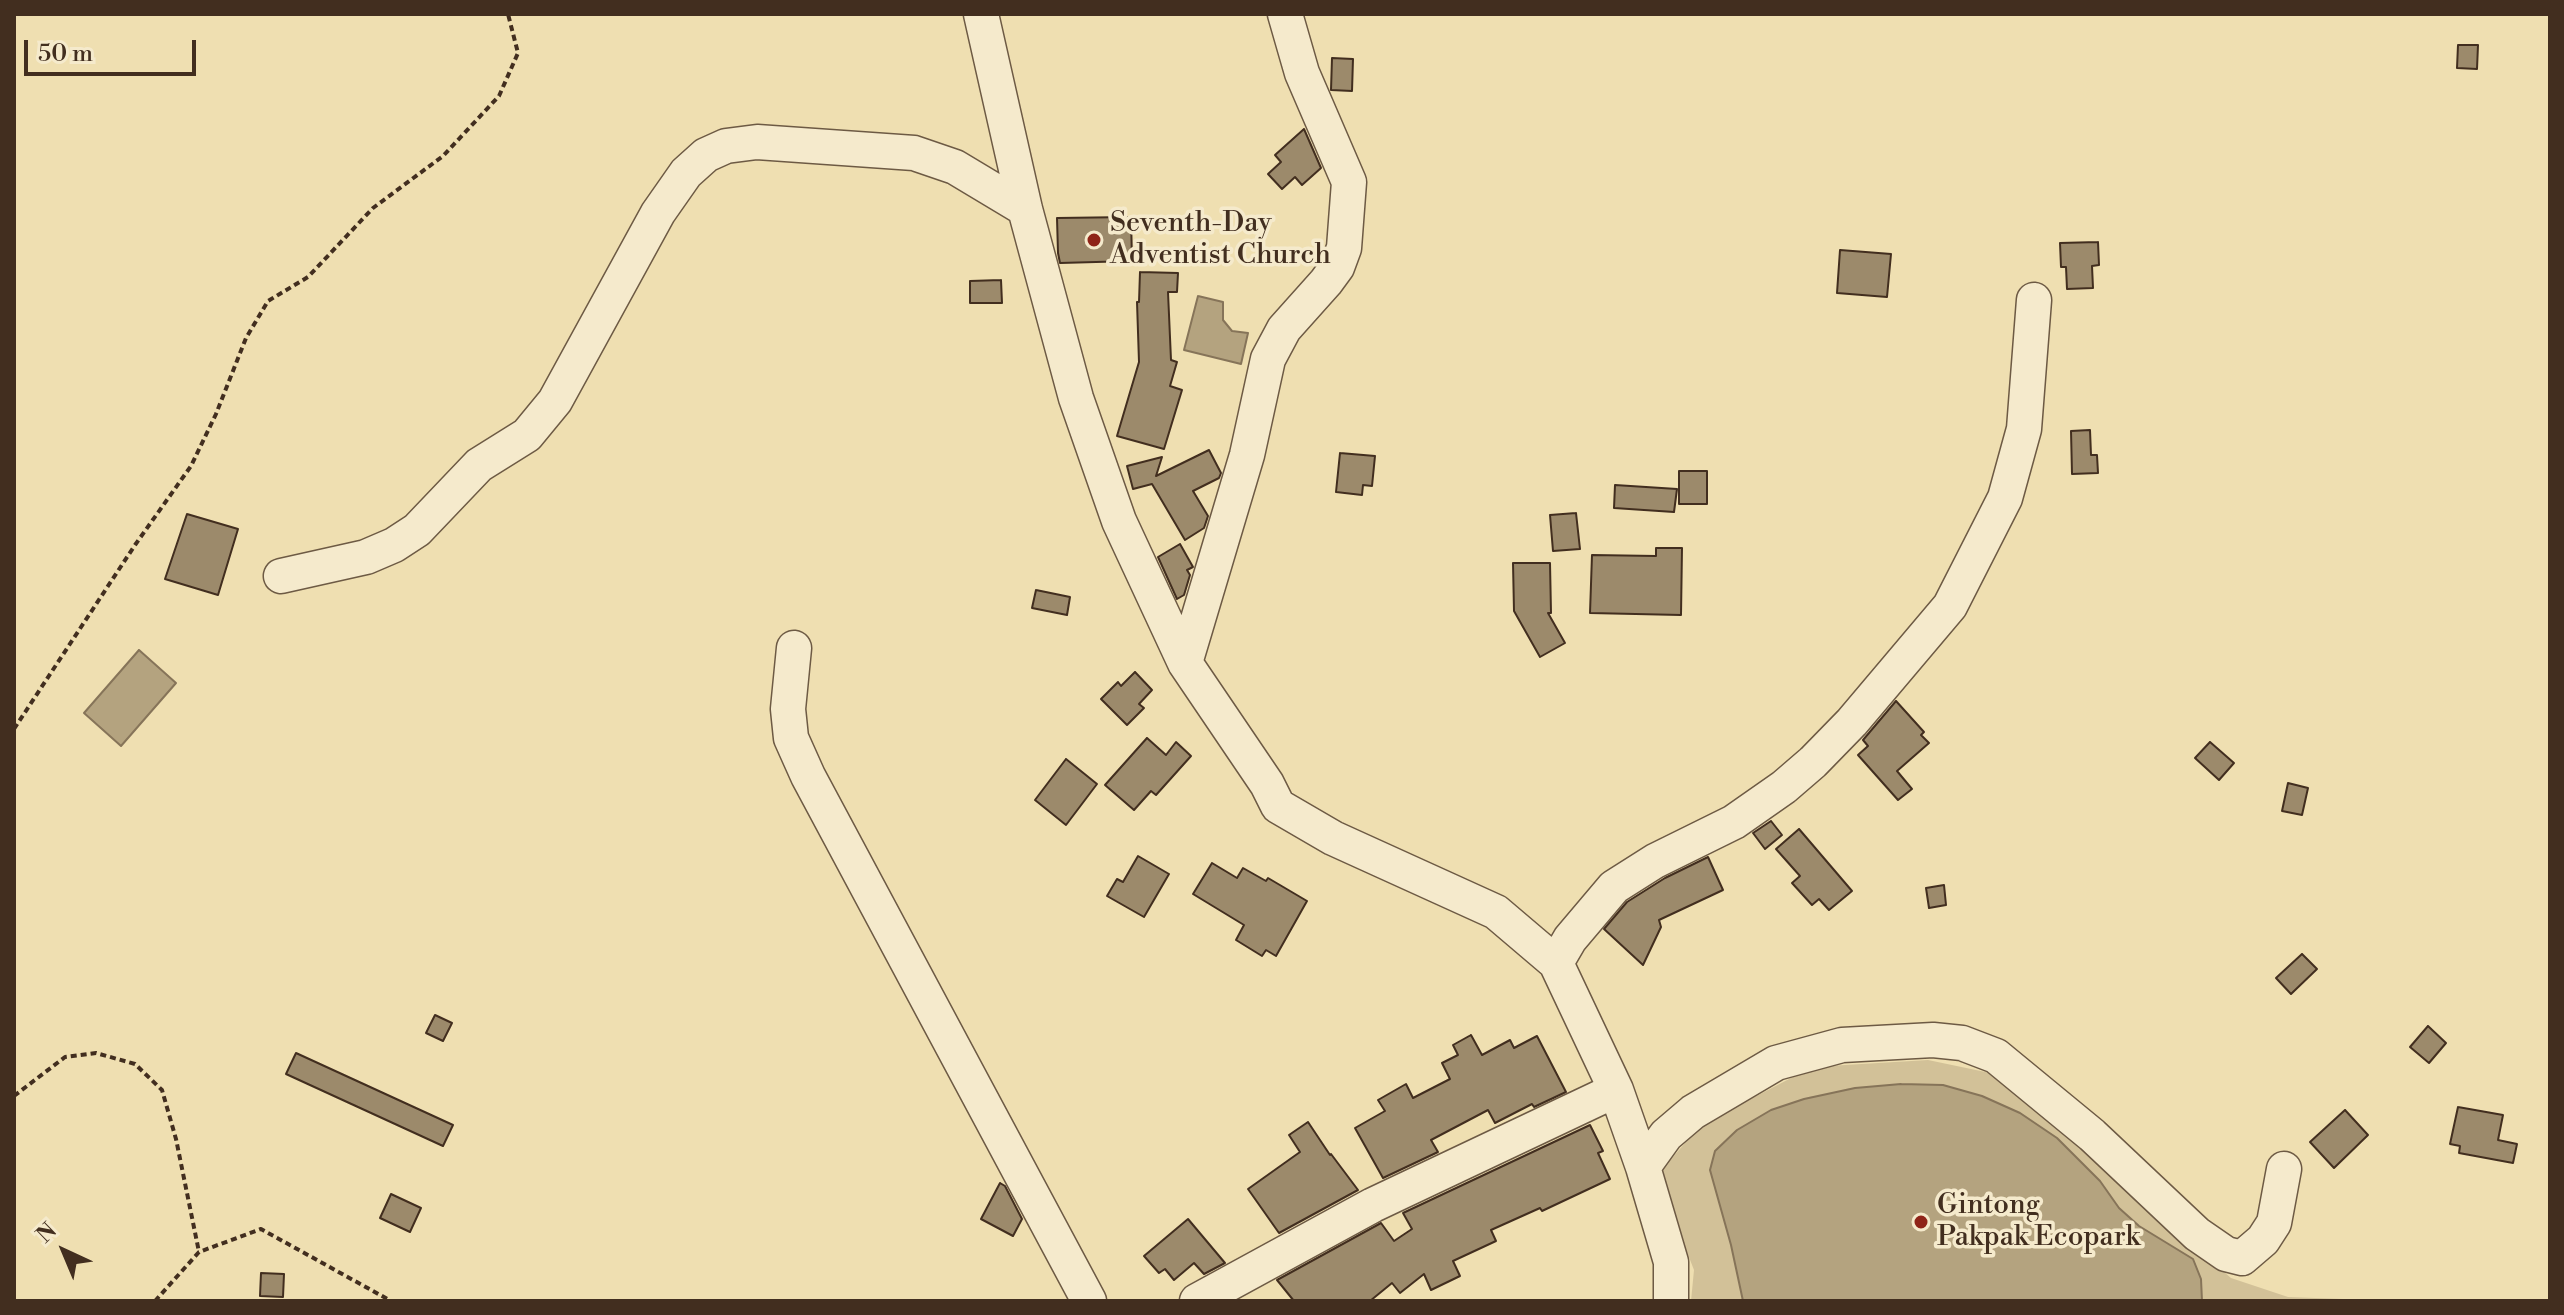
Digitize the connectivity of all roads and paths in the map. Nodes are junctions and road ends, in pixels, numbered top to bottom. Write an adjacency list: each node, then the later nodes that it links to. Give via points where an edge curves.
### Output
1 (508, 14): 9 (path, via 518,53 499,96 443,156 373,208 308,277 268,301 246,338 191,466)
2 (981, 14): 4 (street)
3 (1285, 14): 8 (street, via 1302,73 1349,182 1344,248 1332,275 1284,329 1268,359 1247,455)
4 (1025, 209): 6 (street, via 955,167 914,153 757,142 706,155 658,213 555,401 527,435 479,465 417,530 394,545 366,557); 8 (street, via 1076,398 1114,507)
5 (2034, 300): 10 (street, via 2024,429 2005,498 1950,606 1813,762 1734,822 1614,887)
6 (281, 576)
7 (794, 648): 18 (street, via 791,738 808,776)
8 (1185, 663): 10 (street, via 1278,806 1333,838 1496,912)
9 (14, 729)
10 (1556, 963): 11 (street)
11 (1616, 1090): 13 (street); 19 (street, via 1373,1205)
12 (14, 1096): 15 (path, via 65,1057 96,1053 135,1064 162,1090)
13 (1643, 1167): 14 (street, via 1666,1135 1693,1112 1776,1063 1842,1045 1933,1040 1962,1043 1996,1056 2226,1254 2242,1258 2263,1240 2274,1223); 20 (street, via 1671,1262)
14 (2284, 1169)
15 (199, 1252): 16 (path); 17 (path, via 261,1229)
16 (155, 1301)
17 (391, 1301)
18 (1089, 1301)
19 (1197, 1301)
20 (1671, 1301)

